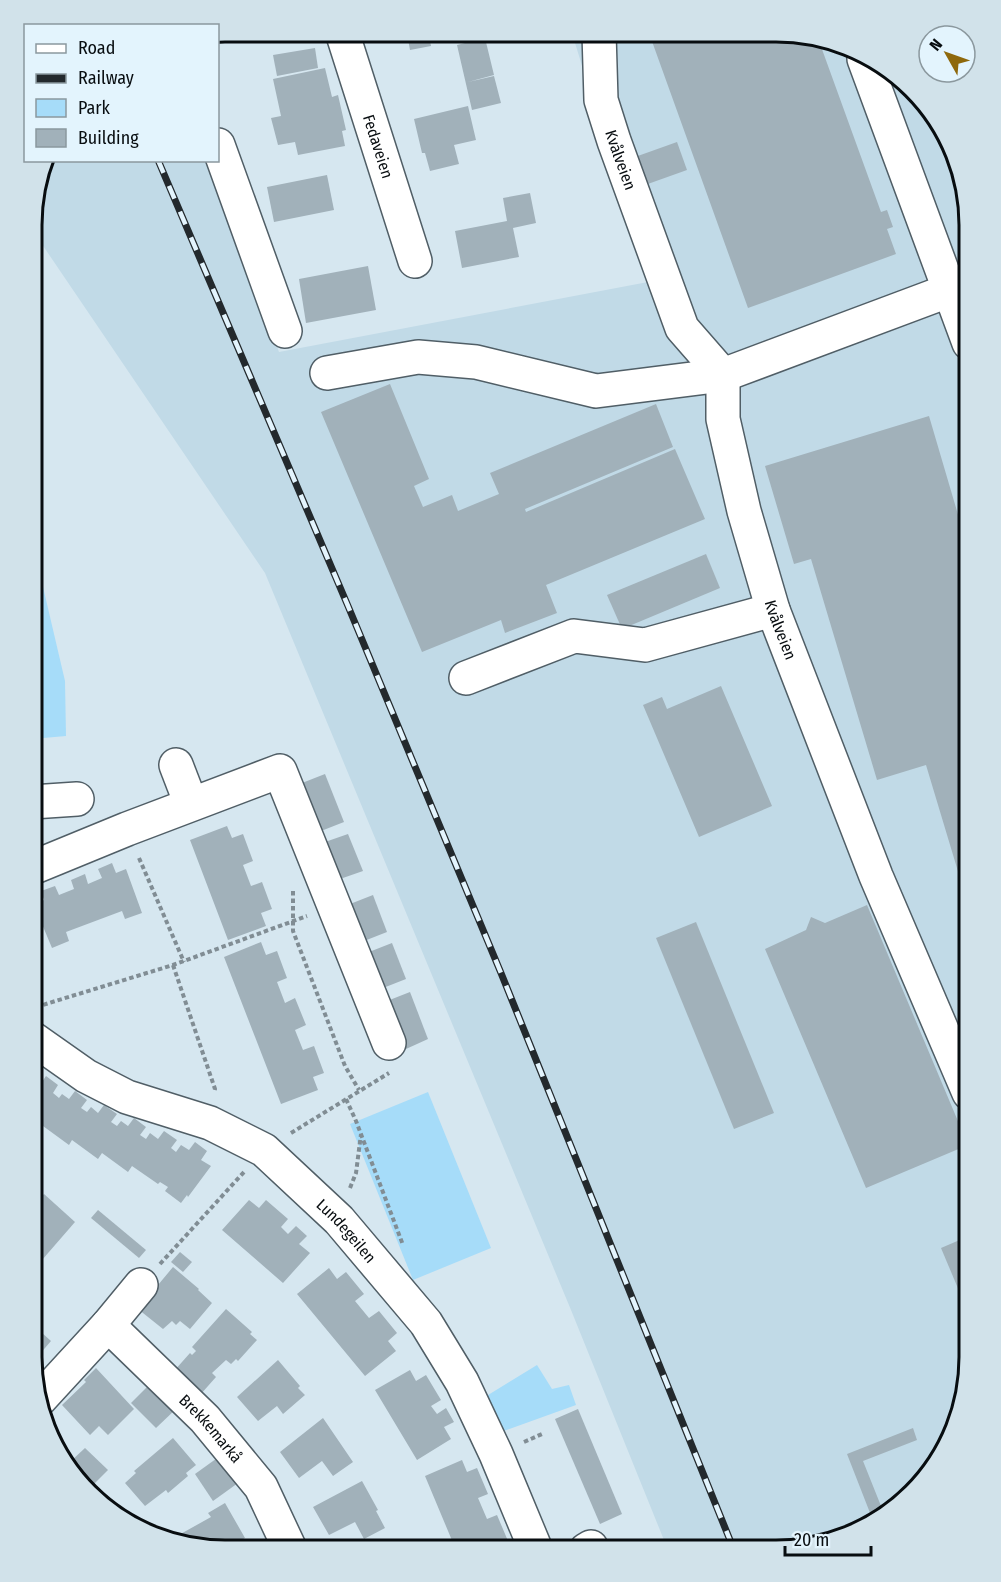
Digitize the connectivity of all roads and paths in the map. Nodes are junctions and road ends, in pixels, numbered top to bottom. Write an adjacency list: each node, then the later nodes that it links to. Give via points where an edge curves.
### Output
1 (345, 42): 5 (street, Fedaveien)
2 (599, 42): 10 (street, Kvålveien, via 601,100 682,328)
3 (868, 67): 6 (street)
4 (219, 148): 8 (street)
5 (415, 261)
6 (959, 284)
7 (959, 286): 10 (street)
8 (285, 331)
9 (327, 373): 10 (street, via 418,357 476,362 596,391)
10 (723, 375): 11 (street, Kvålveien, via 723,419)
11 (773, 610): 12 (street, via 645,645 574,636); 27 (street, Kvålveien, via 876,876)
12 (466, 678)
13 (176, 765): 16 (street)
14 (77, 799): 15 (street)
15 (42, 801)
16 (191, 804): 17 (street); 20 (street, via 280,771)
17 (127, 829): 18 (street); 22 (path)
18 (42, 864)
19 (289, 881): 21 (path)
20 (334, 906): 21 (path); 25 (street)
21 (294, 922): 22 (path); 28 (path, via 293,931 345,1066)
22 (184, 962): 23 (path)
23 (173, 965): 24 (path); 30 (path, via 214,1089)
24 (42, 1005)
25 (389, 1043)
26 (42, 1045): 30 (street, Lundegeilen, via 86,1076 127,1097)
27 (959, 1070)
28 (359, 1090)
29 (346, 1099): 31 (path)
30 (210, 1123): 32 (street, Lundegeilen, via 264,1150)
31 (361, 1132): 32 (path, via 356,1173); 33 (path)
32 (339, 1220): 38 (street, Lundegeilen, via 426,1323 462,1382)
33 (406, 1255)
34 (141, 1285): 35 (street)
35 (108, 1325): 36 (street); 37 (street, Brekkemarkå, via 205,1419 261,1487)
36 (46, 1392)
37 (286, 1540)
38 (532, 1540)

